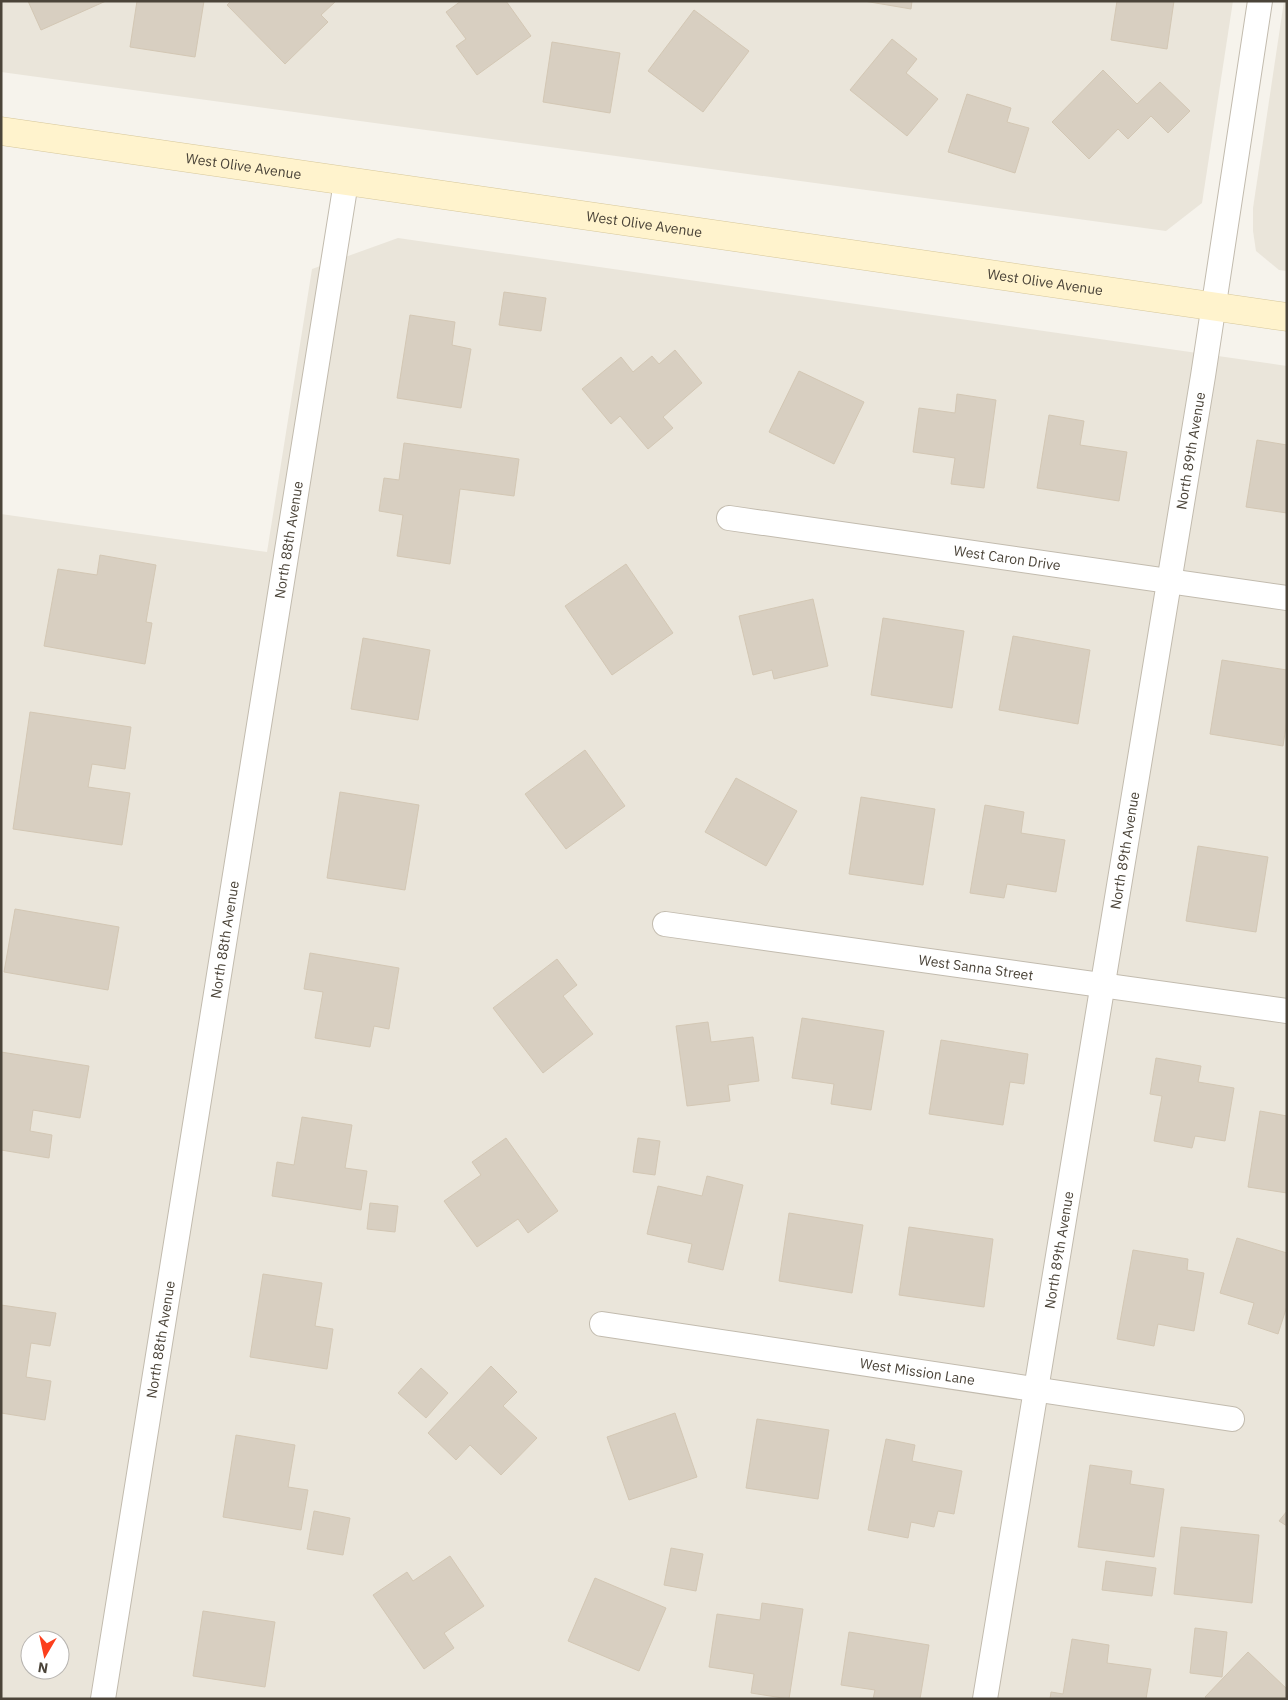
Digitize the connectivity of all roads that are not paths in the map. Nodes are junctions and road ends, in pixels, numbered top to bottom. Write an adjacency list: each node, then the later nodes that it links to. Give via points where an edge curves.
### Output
1 (1260, 1): 4 (street, North 89th Avenue)
2 (1, 132): 3 (main road, West Olive Avenue)
3 (346, 182): 4 (main road, West Olive Avenue); 15 (street, North 88th Avenue)
4 (1214, 307): 5 (main road, West Olive Avenue); 7 (street, North 89th Avenue)
5 (1287, 317)
6 (729, 518): 7 (street, West Caron Drive)
7 (1169, 580): 8 (street, West Caron Drive); 10 (street, North 89th Avenue)
8 (1287, 598)
9 (665, 924): 10 (street, West Sanna Street)
10 (1103, 985): 11 (street, West Sanna Street); 13 (street, North 89th Avenue)
11 (1287, 1011)
12 (602, 1324): 13 (street, West Mission Lane)
13 (1037, 1389): 14 (street, West Mission Lane); 16 (street, North 89th Avenue)
14 (1232, 1419)
15 (103, 1699)
16 (985, 1699)

